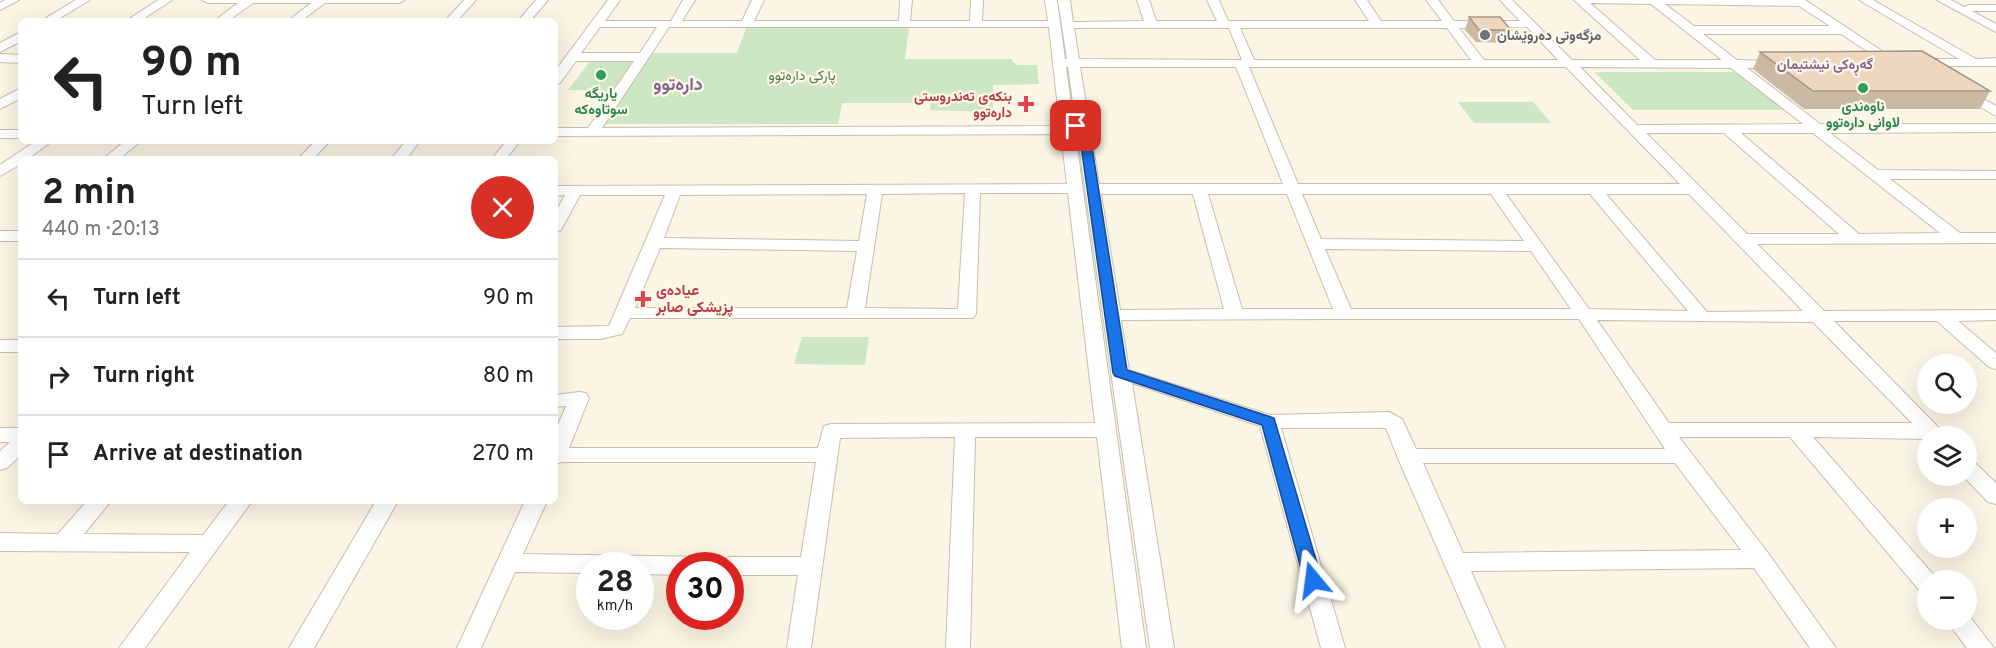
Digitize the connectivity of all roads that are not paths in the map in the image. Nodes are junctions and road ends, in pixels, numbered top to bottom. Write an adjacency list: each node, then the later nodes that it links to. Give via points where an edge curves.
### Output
1 (13, 0): 29 (street)
2 (84, 0): 32 (street)
3 (166, 0): 33 (street)
4 (208, 0): 25 (street)
5 (399, 0): 26 (street)
6 (470, 0): 36 (street)
7 (542, 0): 37 (street)
8 (614, 0): 39 (street)
9 (689, 0): 42 (street)
10 (758, 0): 43 (street)
11 (906, 0): 44 (street)
12 (977, 0): 45 (street)
13 (1051, 0): 40 (street)
14 (1064, 0): 46 (street)
15 (1143, 0): 47 (street)
16 (1213, 0): 48 (street)
17 (1361, 0): 49 (street)
18 (1432, 0): 50 (street)
19 (1506, 0): 41 (street)
20 (1580, 0): 71 (street)
21 (1586, 0): 27 (street)
22 (1865, 0): 61 (street)
23 (1942, 0): 51 (street)
24 (1954, 0): 30 (street)
25 (249, 1): 26 (street); 34 (street)
26 (321, 1): 35 (street)
27 (1654, 1): 28 (street); 52 (street)
28 (1799, 1): 53 (street)
29 (0, 7)
30 (1969, 8): 31 (street); 38 (street)
31 (1996, 8)
32 (52, 18)
33 (137, 18)
34 (224, 18)
35 (298, 18)
36 (454, 18)
37 (527, 18)
38 (1996, 23)
39 (597, 24): 42 (street); 60 (street)
40 (1054, 24): 45 (street); 55 (street)
41 (1529, 24): 50 (street); 70 (street)
42 (669, 25): 43 (street); 57 (street)
43 (746, 25): 44 (street)
44 (903, 25): 45 (street)
45 (976, 25)
46 (1068, 25): 47 (street); 55 (street)
47 (1151, 25): 48 (street)
48 (1229, 25): 49 (street); 69 (street)
49 (1378, 25): 50 (street)
50 (1452, 25): 64 (street)
51 (1996, 29)
52 (1690, 30): 53 (street); 65 (street)
53 (1843, 30): 67 (street)
54 (18, 38): 56 (street)
55 (1063, 39): 63 (street)
56 (0, 48)
57 (643, 57): 60 (street); 80 (street)
58 (0, 58): 59 (street)
59 (18, 59)
60 (565, 62)
61 (1974, 62): 62 (street); 68 (street)
62 (1996, 62)
63 (1066, 63): 69 (street); 78 (street)
64 (1481, 63): 69 (street); 70 (street)
65 (1731, 63): 71 (street); 72 (street); 77 (street)
66 (1871, 63): 67 (street)
67 (1894, 63): 68 (street)
68 (1917, 63): 73 (street)
69 (1245, 64): 107 (street)
70 (1569, 64): 71 (street); 75 (street)
71 (1652, 64)
72 (1790, 64)
73 (1996, 112)
74 (1996, 128): 77 (street)
75 (1635, 129): 76 (street); 100 (street)
76 (1728, 129): 77 (street); 112 (street)
77 (1816, 129): 95 (street)
78 (1074, 130): 80 (street); 97 (street)
79 (558, 132): 80 (street)
80 (592, 132)
81 (0, 134): 82 (street)
82 (18, 134)
83 (41, 144): 88 (street)
84 (130, 144): 89 (street)
85 (320, 144): 90 (street)
86 (410, 144): 91 (street)
87 (511, 144): 92 (street)
88 (23, 156)
89 (114, 156)
90 (308, 156)
91 (400, 156)
92 (501, 156)
93 (18, 160): 94 (street)
94 (0, 172)
95 (1875, 174): 96 (street); 109 (street)
96 (1996, 175)
97 (1084, 189): 98 (street); 103 (street); 121 (street); 136 (street)
98 (1199, 189): 107 (street); 125 (street)
99 (1594, 189): 100 (street); 104 (street); 126 (street)
100 (1694, 189): 111 (street)
101 (674, 190): 102 (street); 106 (street); 113 (street)
102 (875, 190): 103 (street); 115 (street)
103 (973, 190): 117 (street, via 967,314)
104 (1496, 190): 107 (street); 116 (street)
105 (558, 191): 106 (street)
106 (575, 191): 108 (street)
107 (1294, 191): 114 (street)
108 (558, 222)
109 (1956, 238): 110 (street); 112 (street)
110 (1996, 238)
111 (1743, 239): 112 (street); 122 (street)
112 (1856, 239)
113 (654, 243): 115 (street); 118 (street)
114 (1316, 244): 116 (street); 119 (street)
115 (865, 246): 117 (street)
116 (1536, 246): 120 (street)
117 (855, 313): 118 (street)
118 (623, 314): 127 (street, via 616,330)
119 (1344, 314): 120 (street); 125 (street)
120 (1584, 314): 126 (street); 137 (street)
121 (1111, 315): 125 (street); 131 (street)
122 (1819, 315): 123 (street); 126 (street); 134 (street)
123 (1941, 315): 124 (street); 130 (street)
124 (1996, 315)
125 (1234, 316)
126 (1702, 317)
127 (558, 333)
128 (0, 346): 129 (street)
129 (18, 346)
130 (1996, 363)
131 (1120, 373): 133 (street); 172 (street)
132 (558, 400): 143 (street, via 579,398)
133 (1269, 422): 146 (street, via 1389,419 1395,424); 173 (street)
134 (1927, 426)
135 (965, 430): 136 (street); 144 (street, via 831,431); 170 (street)
136 (1106, 430): 171 (street)
137 (1663, 430): 138 (street); 147 (street)
138 (1795, 430): 139 (street); 164 (street)
139 (1917, 433)
140 (0, 435): 141 (street)
141 (18, 435)
142 (18, 446): 148 (street)
143 (558, 449)
144 (826, 455): 145 (street); 163 (street)
145 (558, 456)
146 (1407, 456): 147 (street); 159 (street)
147 (1681, 456): 158 (street)
148 (0, 463)
149 (1977, 477): 150 (street)
150 (1996, 496)
151 (97, 504): 156 (street)
152 (240, 504): 157 (street)
153 (385, 504): 167 (street)
154 (535, 504): 160 (street)
155 (0, 542): 156 (street)
156 (64, 542): 157 (street)
157 (209, 544): 166 (street)
158 (1760, 559): 159 (street); 175 (street)
159 (1457, 562): 174 (street)
160 (509, 563): 161 (street); 168 (street)
161 (666, 565)
162 (744, 566): 163 (street)
163 (809, 567): 169 (street)
164 (1917, 571)
165 (1967, 630): 176 (street)
166 (131, 648)
167 (302, 648)
168 (469, 648)
169 (799, 648)
170 (958, 648)
171 (1134, 648)
172 (1162, 648)
173 (1333, 648)
174 (1493, 648)
175 (1824, 648)
176 (1982, 648)

